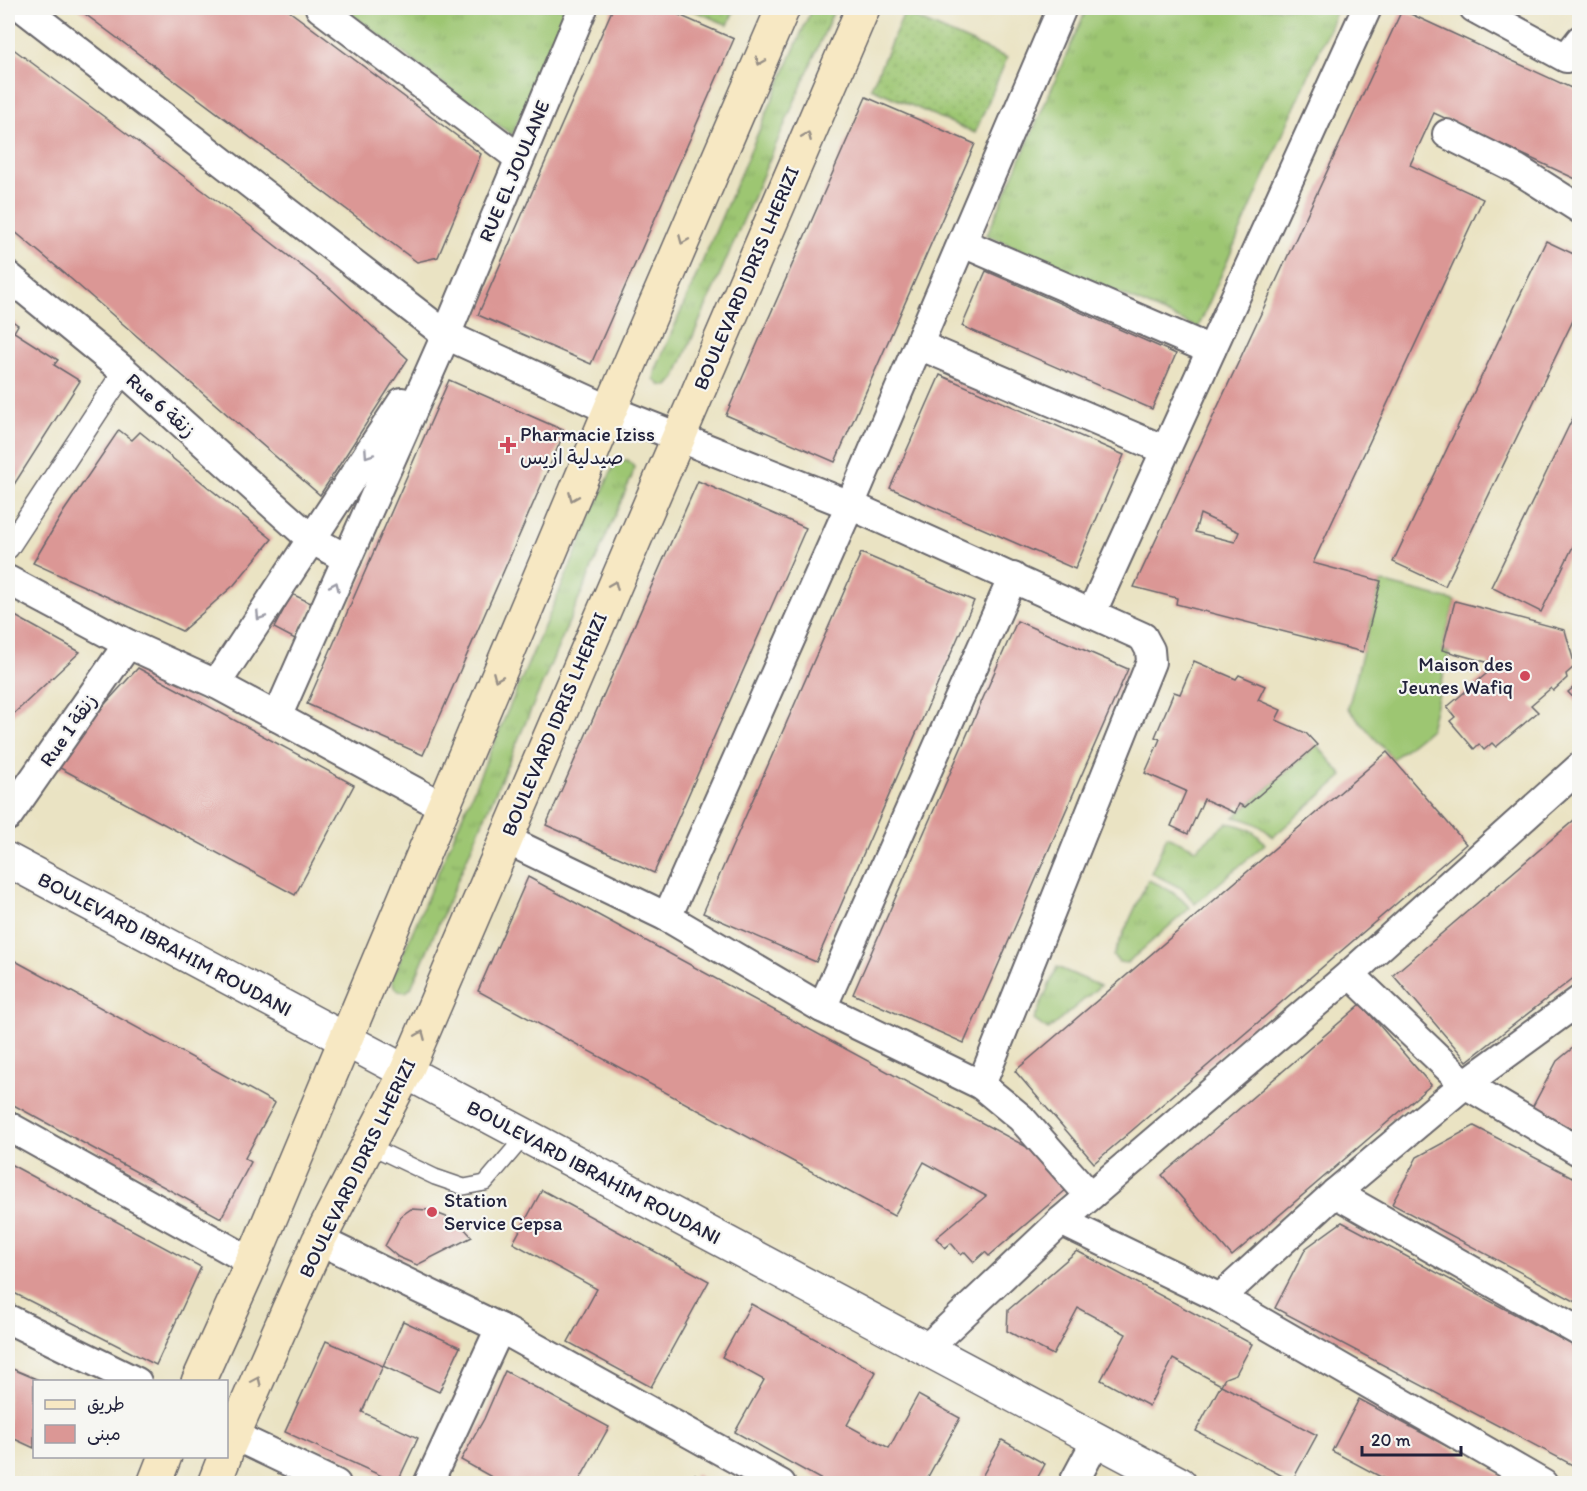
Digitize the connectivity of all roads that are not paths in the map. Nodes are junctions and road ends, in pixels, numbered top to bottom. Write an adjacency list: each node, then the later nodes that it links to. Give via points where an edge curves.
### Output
1 (23, 8): 15 (street)
2 (320, 8): 11 (street)
3 (583, 8): 11 (street, RUE EL JOULANE)
4 (783, 8): 19 (main road, one-way to 19)
5 (863, 8): 20 (main road, BOULEVARD IDRIS LHERIZI, one-way to 5)
6 (1062, 8): 13 (street)
7 (1366, 8): 17 (street)
8 (1474, 8): 9 (street)
9 (1575, 56)
10 (1447, 134): 12 (street, via 1517,169)
11 (519, 158): 15 (street, RUE EL JOULANE)
12 (1580, 209)
13 (963, 243): 16 (street); 17 (street)
14 (8, 276): 18 (street, Rue 6 زنقة)
15 (446, 335): 19 (street); 23 (street, one-way to 23); 25 (street)
16 (919, 345): 21 (street); 22 (street)
17 (1210, 350): 21 (street)
18 (124, 371): 23 (street, Rue 6 زنقة); 24 (street)
19 (610, 410): 20 (street); 33 (main road, one-way to 33)
20 (677, 437): 22 (street); 35 (main road, BOULEVARD IDRIS LHERIZI, one-way to 20)
21 (1165, 450): 28 (street)
22 (850, 505): 26 (street); 37 (street)
23 (311, 539): 25 (street, Rue 6 زنقة); 30 (street, one-way to 30)
24 (8, 548)
25 (347, 559): 31 (street, one-way to 25)
26 (1013, 577): 28 (street); 40 (street)
27 (8, 580): 29 (street)
28 (1091, 614): 44 (street, via 1143,637 1151,662)
29 (128, 644): 30 (street); 34 (street, Rue 1 زنقة)
30 (216, 684): 31 (street)
31 (277, 717): 33 (street)
32 (1580, 767): 38 (street)
33 (442, 806): 41 (main road)
34 (8, 816)
35 (505, 839): 37 (street); 42 (main road, BOULEVARD IDRIS LHERIZI, one-way to 35)
36 (8, 860): 41 (street, BOULEVARD IBRAHIM ROUDANI)
37 (667, 917): 40 (street)
38 (1350, 974): 43 (street); 50 (street)
39 (1580, 1000): 43 (street)
40 (822, 1008): 44 (street)
41 (346, 1040): 42 (street, BOULEVARD IBRAHIM ROUDANI); 53 (main road)
42 (405, 1072): 46 (street, BOULEVARD IBRAHIM ROUDANI); 47 (main road, BOULEVARD IDRIS LHERIZI)
43 (1465, 1084): 48 (street); 49 (street)
44 (981, 1085): 50 (street, via 1021,1118)
45 (8, 1126): 53 (street)
46 (525, 1136): 47 (lane, via 485,1183 464,1187 435,1178); 58 (street, BOULEVARD IBRAHIM ROUDANI)
47 (368, 1145): 52 (main road, BOULEVARD IDRIS LHERIZI)
48 (1580, 1152)
49 (1335, 1193): 54 (street); 57 (street)
50 (1090, 1196): 51 (street)
51 (1061, 1221): 54 (street); 58 (street)
52 (319, 1240): 56 (street); 62 (main road, BOULEVARD IDRIS LHERIZI, one-way to 52)
53 (252, 1262): 60 (main road)
54 (1220, 1298): 72 (street)
55 (8, 1319): 59 (street)
56 (500, 1328): 68 (street); 69 (street)
57 (1580, 1332)
58 (926, 1349): 61 (street, BOULEVARD IBRAHIM ROUDANI)
59 (133, 1380)
60 (199, 1380)
61 (1097, 1439): 70 (street); 71 (street, BOULEVARD IBRAHIM ROUDANI)
62 (228, 1448): 67 (street)
63 (164, 1458): 65 (main road)
64 (224, 1458): 66 (main road, BOULEVARD IDRIS LHERIZI)
65 (154, 1484)
66 (214, 1484)
67 (336, 1484)
68 (428, 1484)
69 (781, 1484)
70 (1073, 1484)
71 (1180, 1484)
72 (1543, 1484)

